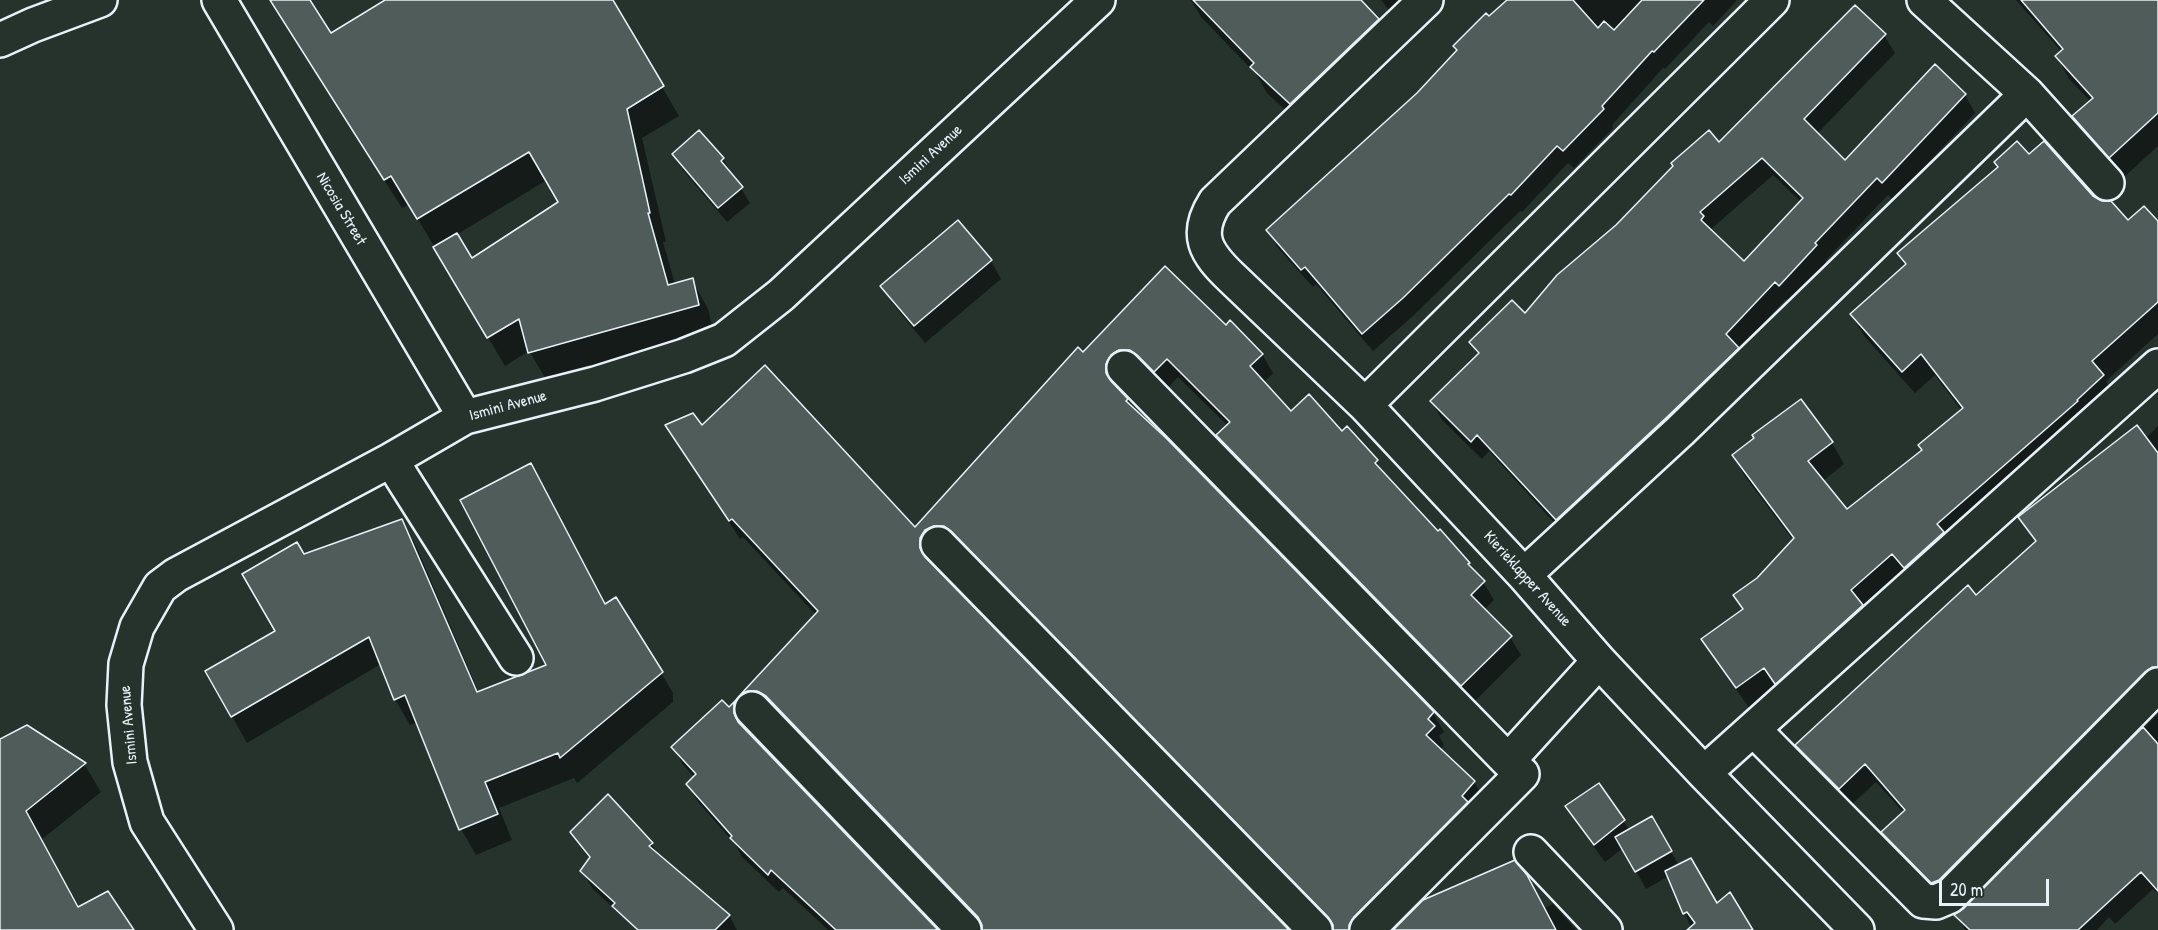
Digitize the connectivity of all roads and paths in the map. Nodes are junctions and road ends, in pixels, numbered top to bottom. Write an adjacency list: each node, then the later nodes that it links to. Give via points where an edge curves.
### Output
1 (100, 0): 7 (street)
2 (219, 0): 13 (street, Nicosia Street)
3 (1098, 0): 13 (street, Ismini Avenue, via 781,295 724,340 595,384)
4 (1426, 0): 12 (street, Kierieklapper Avenue, via 1215,202 1204,228 1214,261)
5 (1772, 0): 12 (street)
6 (1924, 0): 8 (street)
7 (0, 40)
8 (2027, 94): 9 (street); 16 (street, via 1680,431)
9 (2107, 183)
10 (2158, 366): 21 (street)
11 (1124, 368): 22 (street)
12 (1365, 405): 16 (street, Kierieklapper Avenue)
13 (465, 417): 14 (street, Ismini Avenue)
14 (391, 460): 17 (street); 25 (street, Ismini Avenue, via 176,575 160,587 137,627 126,664 124,705 130,762 147,822)
15 (938, 544): 27 (street)
16 (1524, 575): 18 (street, Kierieklapper Avenue)
17 (516, 658)
18 (1599, 661): 22 (street); 23 (street, Kierieklapper Avenue)
19 (2158, 685): 21 (street, via 1950,896 1936,902 1923,901)
20 (752, 710): 26 (street)
21 (1754, 729): 23 (street)
22 (1508, 761): 28 (street, via 1522,774)
23 (1704, 773): 30 (street, Kierieklapper Avenue)
24 (1531, 852): 29 (street)
25 (216, 930)
26 (964, 930)
27 (1315, 930)
28 (1367, 930)
29 (1605, 930)
30 (1857, 930)

